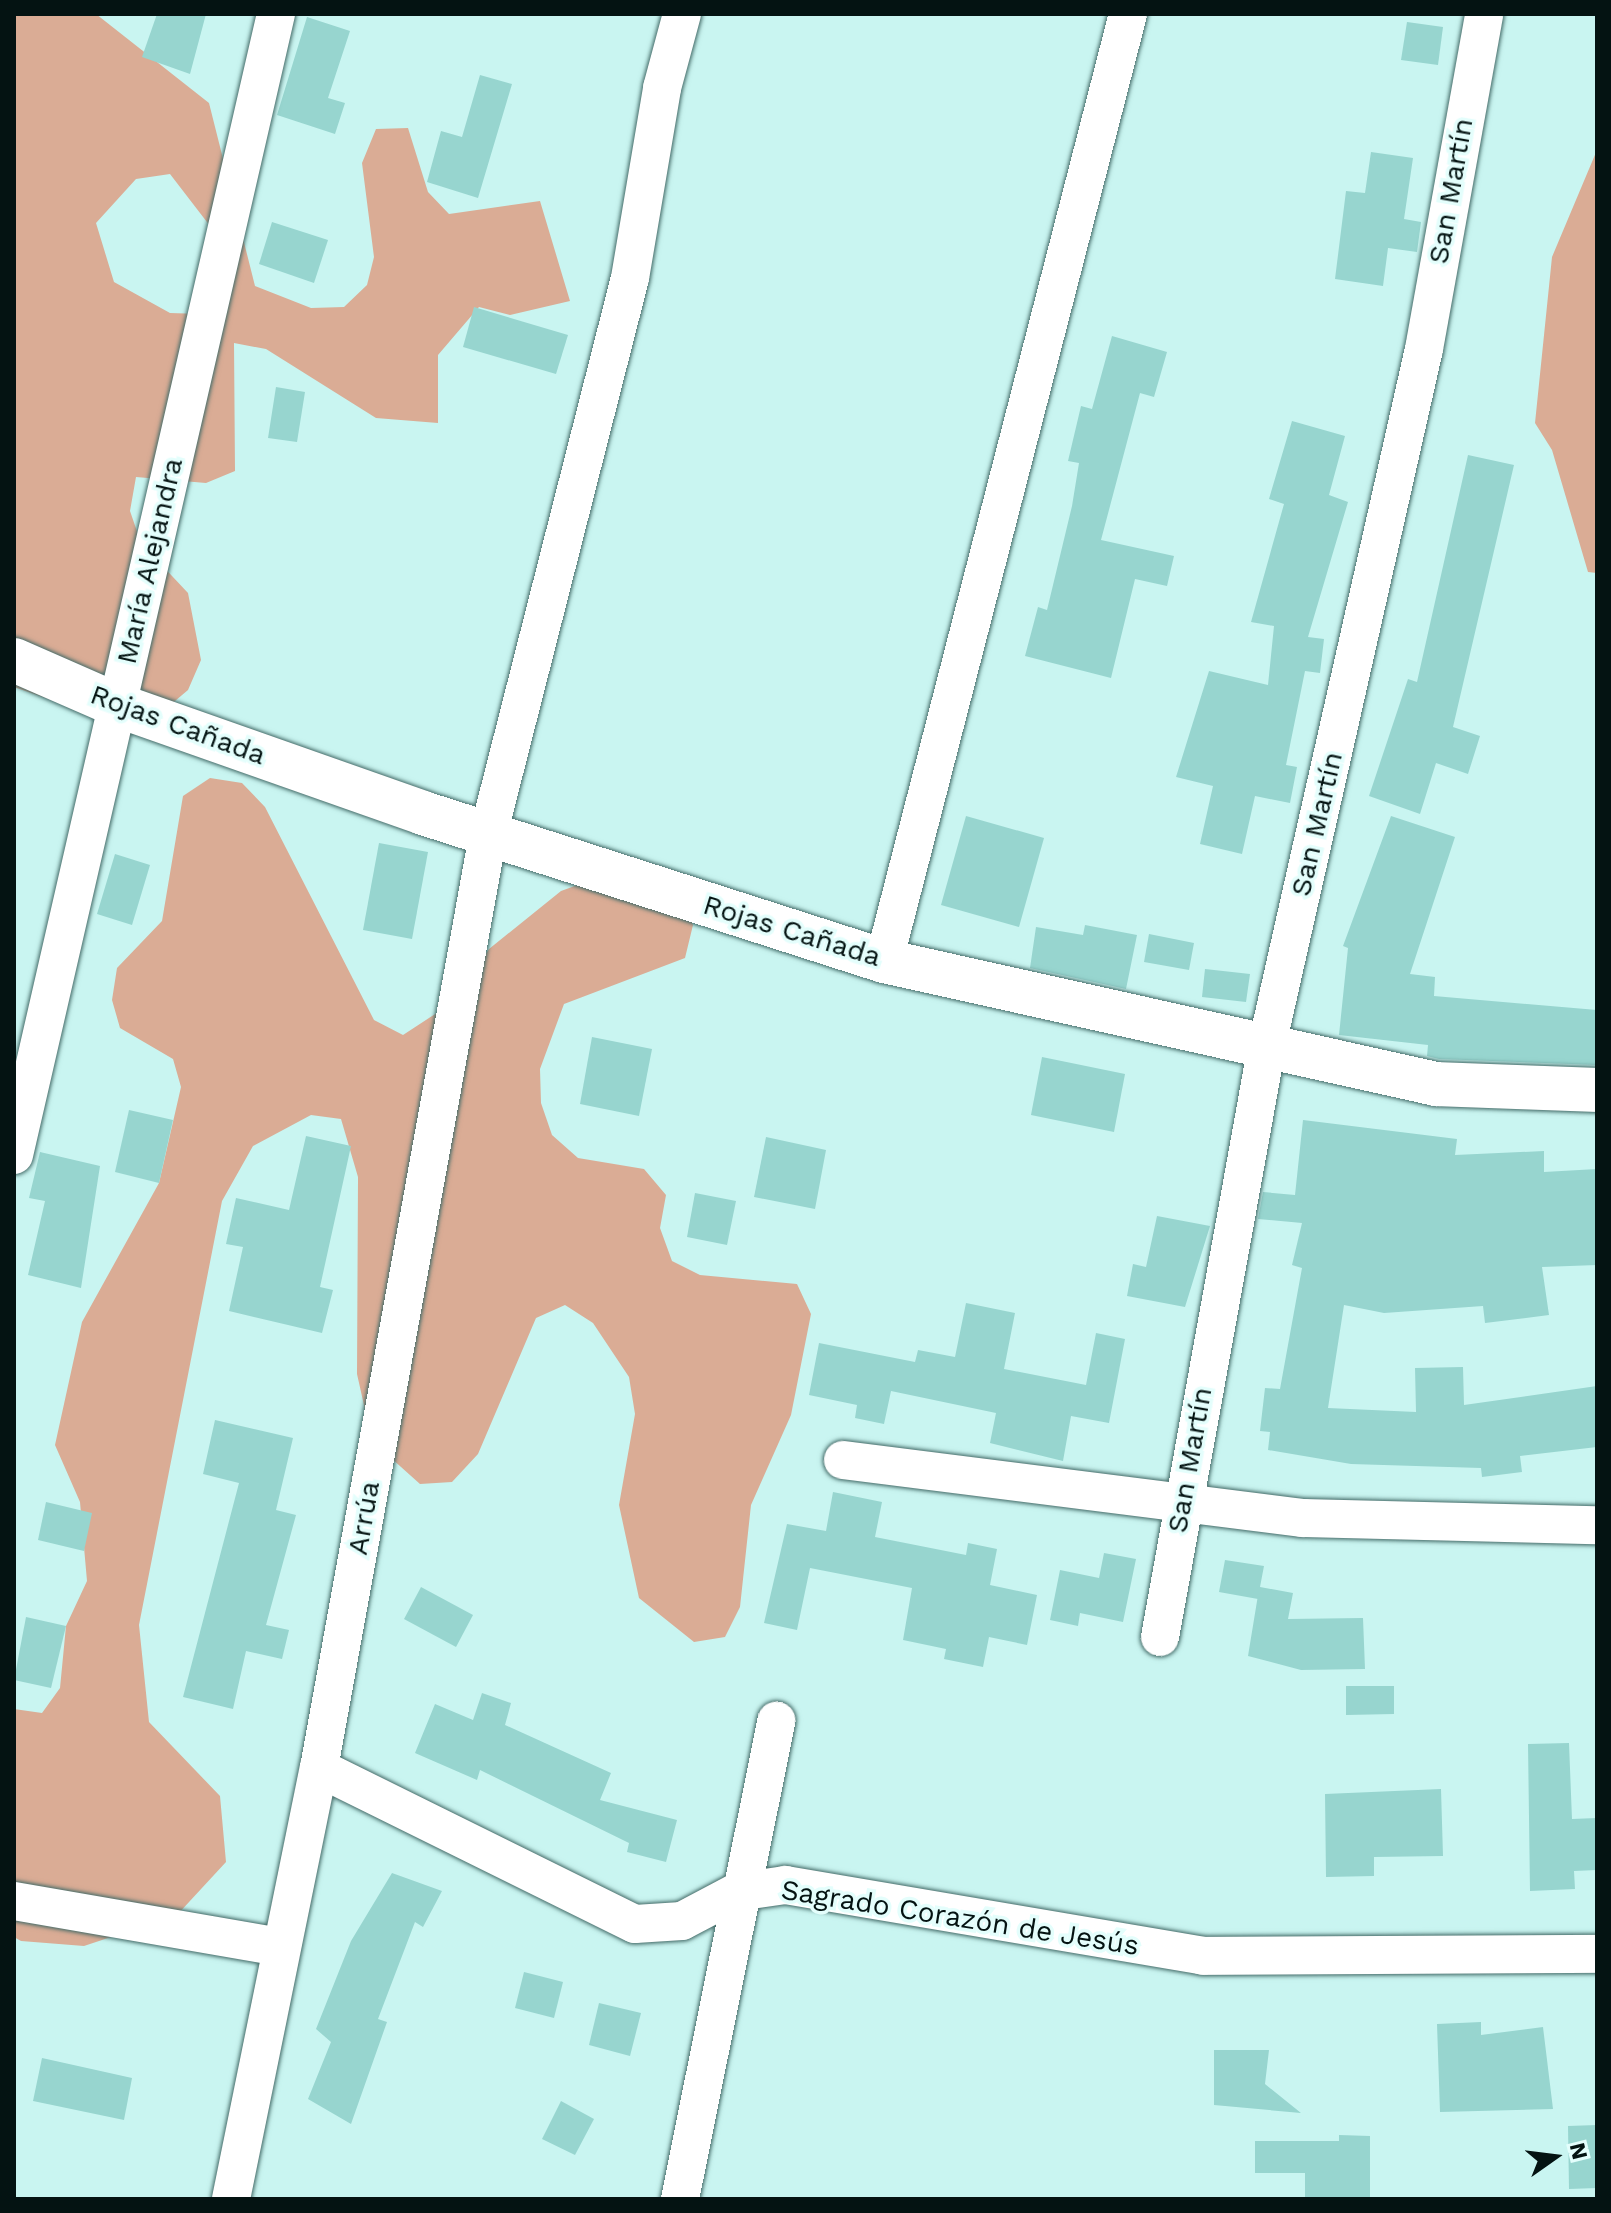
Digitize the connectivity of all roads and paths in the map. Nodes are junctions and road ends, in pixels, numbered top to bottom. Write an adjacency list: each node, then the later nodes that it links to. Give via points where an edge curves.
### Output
1 (276, 14): 6 (street, María Alejandra)
2 (682, 14): 7 (street, Arrúa, via 662,88 630,278)
3 (1128, 14): 8 (street)
4 (1484, 14): 9 (street, San Martín, via 1424,349)
5 (14, 660): 6 (main road, Rojas Cañada)
6 (117, 705): 7 (main road, Rojas Cañada); 11 (street, María Alejandra)
7 (488, 835): 8 (main road, Rojas Cañada); 17 (street, Arrúa)
8 (884, 961): 9 (main road, Rojas Cañada)
9 (1267, 1045): 10 (main road, Rojas Cañada, via 1436,1084); 13 (street, San Martín)
10 (1597, 1090)
11 (14, 1155)
12 (843, 1460): 13 (street)
13 (1182, 1503): 14 (street, via 1302,1518); 15 (street, San Martín)
14 (1597, 1525)
15 (1160, 1637)
16 (776, 1721): 18 (street)
17 (319, 1768): 18 (street, Sagrado Corazón de Jesús, via 635,1924 682,1921); 20 (street, Arrúa)
18 (737, 1892): 21 (street, Sagrado Corazón de Jesús, via 785,1885 1203,1956); 23 (street)
19 (14, 1901): 20 (street)
20 (280, 1947): 22 (street, Arrúa)
21 (1597, 1954)
22 (231, 2199)
23 (680, 2199)

